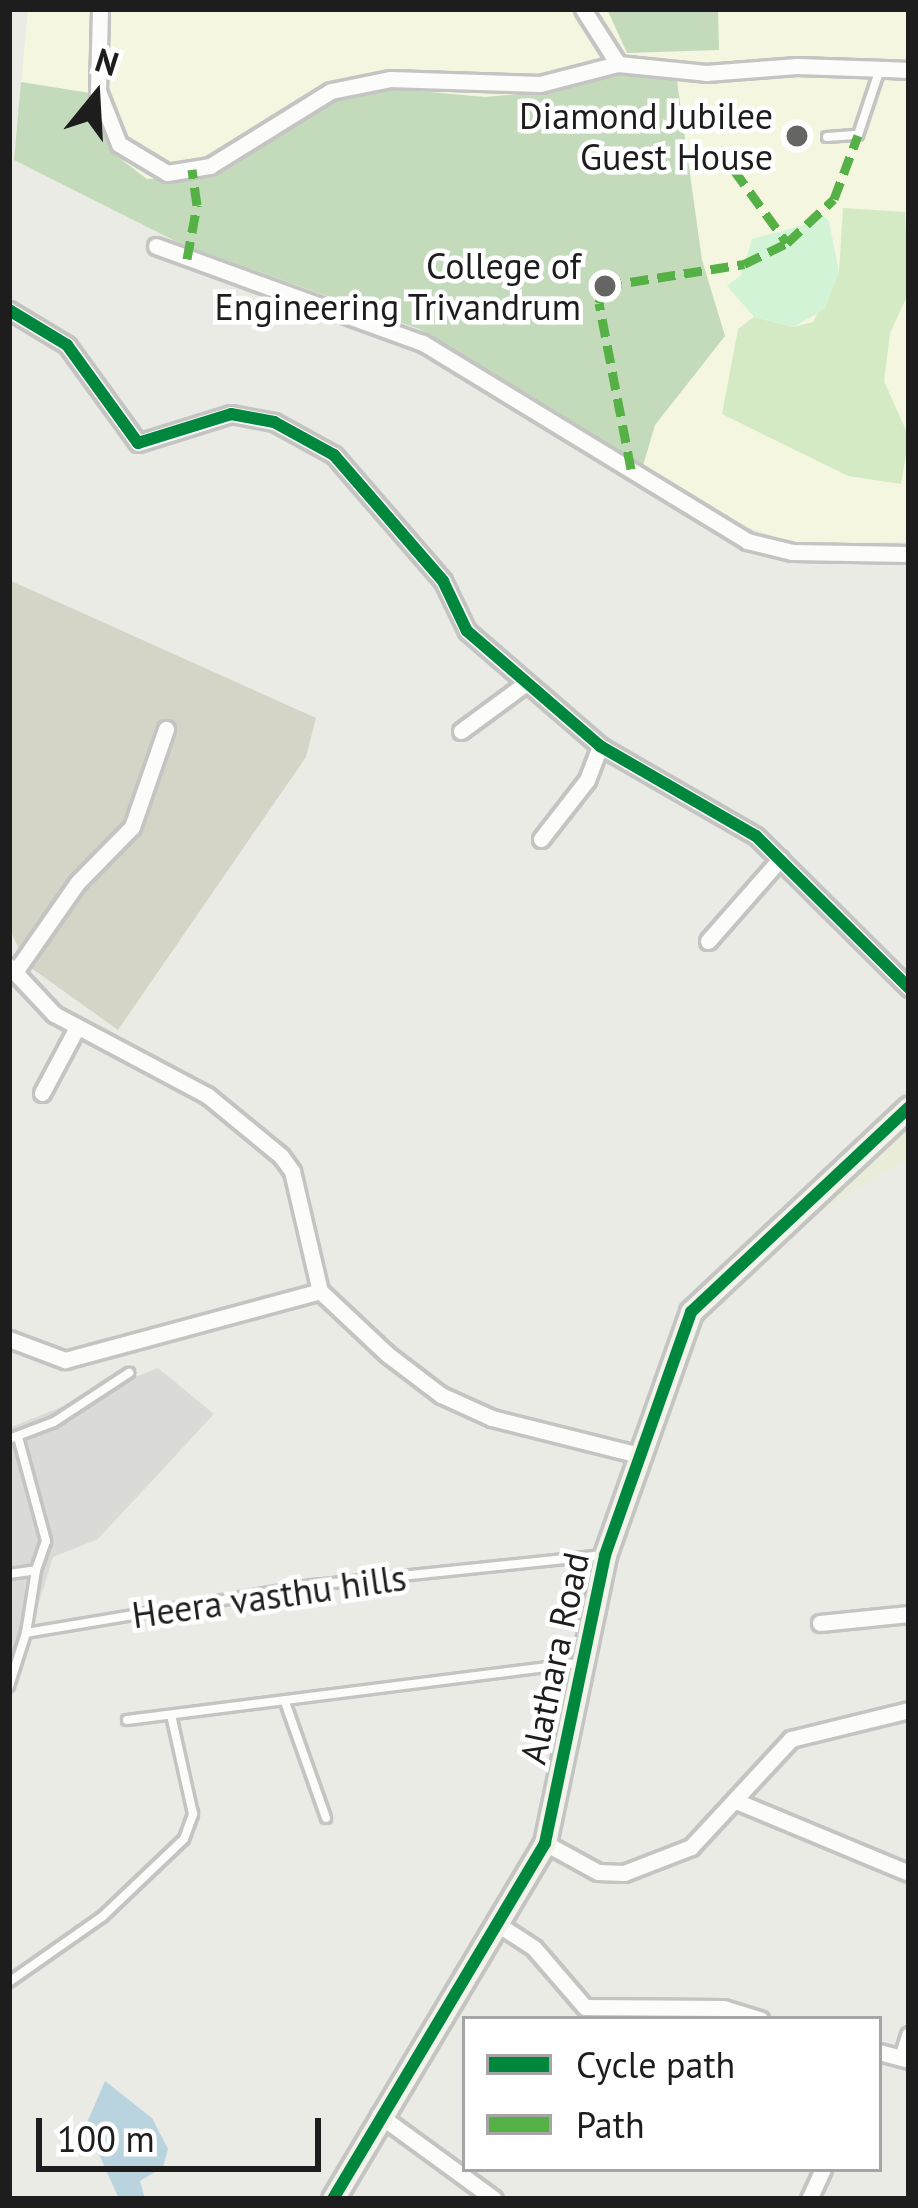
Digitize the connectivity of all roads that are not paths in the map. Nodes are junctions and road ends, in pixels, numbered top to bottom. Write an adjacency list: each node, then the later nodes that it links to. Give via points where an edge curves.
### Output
1 (100, 9): 3 (street, via 98,91 119,144 167,172 210,166 331,91 390,80 540,84)
2 (584, 9): 3 (street)
3 (618, 64): 4 (street, via 706,74)
4 (880, 70): 5 (street); 6 (lane, via 858,135)
5 (909, 70)
6 (827, 137)
7 (155, 246): 9 (street, via 422,343 747,541 792,552)
8 (9, 310): 10 (street, via 67,345 138,442 231,413 274,422 334,455 443,581 467,632)
9 (909, 554)
10 (526, 683): 12 (street); 13 (street)
11 (166, 729): 17 (street, via 133,827 77,883)
12 (460, 731)
13 (600, 746): 14 (street, via 587,780); 15 (street, via 717,808)
14 (541, 839)
15 (780, 859): 16 (street); 18 (street)
16 (707, 941)
17 (12, 969): 19 (street)
18 (909, 988)
19 (76, 1029): 20 (street); 22 (street, via 208,1096 281,1156 292,1171)
20 (43, 1093)
21 (909, 1107): 26 (street, Alathara Road, via 691,1312)
22 (320, 1292): 23 (street, via 64,1360); 26 (street, via 441,1395 492,1418)
23 (9, 1339)
24 (129, 1373): 25 (lane)
25 (13, 1438): 28 (lane, via 46,1541)
26 (639, 1455): 27 (street, Alathara Road)
27 (605, 1555): 32 (lane, Heera vasthu hills, via 313,1585); 34 (street, Alathara Road)
28 (37, 1570): 29 (lane); 32 (lane)
29 (9, 1574)
30 (909, 1615): 31 (street)
31 (820, 1623)
32 (26, 1633): 33 (lane)
33 (14, 1662): 35 (lane)
34 (582, 1663): 36 (lane); 42 (street, Alathara Road)
35 (9, 1686)
36 (285, 1702): 38 (lane); 41 (lane)
37 (909, 1710): 40 (street, via 791,1739)
38 (171, 1715): 39 (lane); 45 (lane, via 193,1814 184,1839 102,1917)
39 (127, 1720)
40 (736, 1801): 42 (street, via 691,1847 624,1874 598,1872); 43 (street)
41 (326, 1818)
42 (545, 1843): 44 (street, Alathara Road)
43 (909, 1873)
44 (502, 1927): 46 (street, via 534,1948 585,2006 704,2006); 49 (street, Alathara Road)
45 (9, 1982)
46 (747, 2016)
47 (909, 2035): 48 (street)
48 (906, 2059)
49 (379, 2115): 50 (street, Alathara Road); 51 (street)
50 (333, 2199)
51 (494, 2199)

